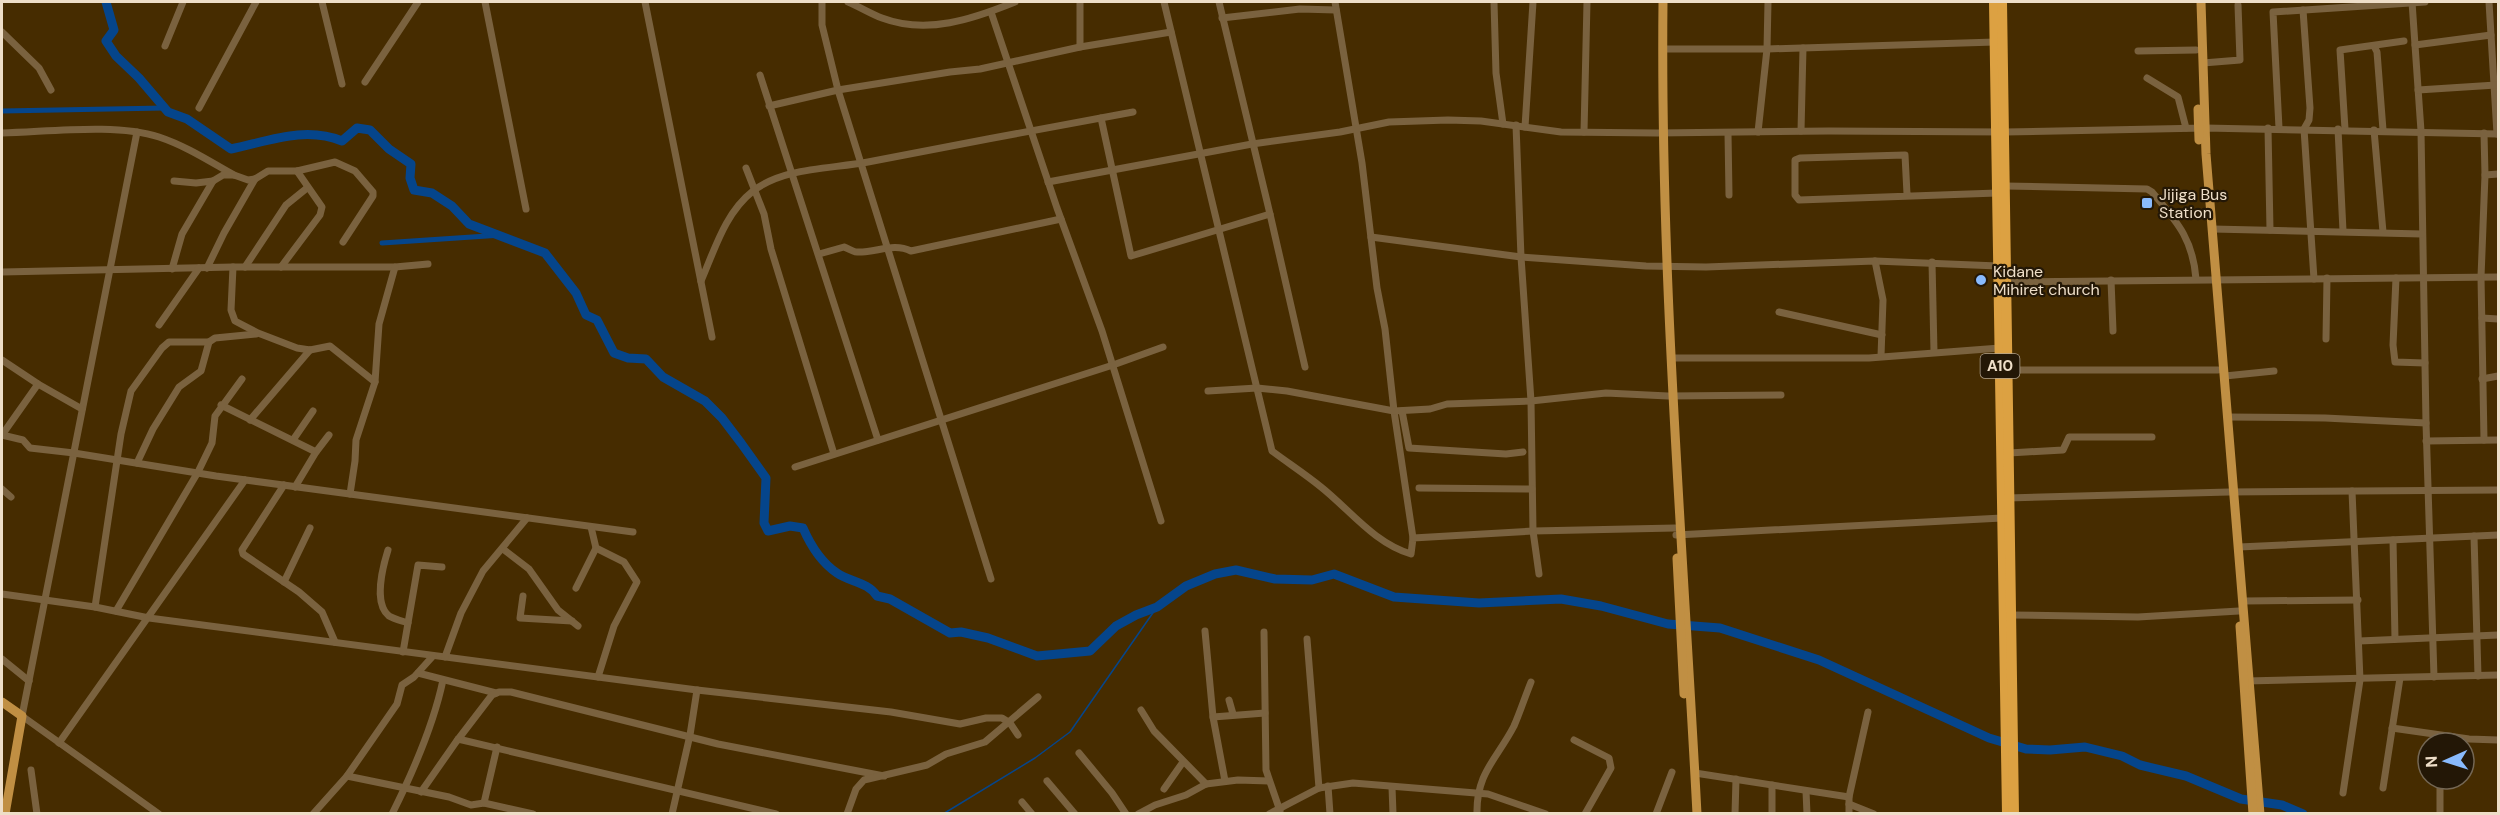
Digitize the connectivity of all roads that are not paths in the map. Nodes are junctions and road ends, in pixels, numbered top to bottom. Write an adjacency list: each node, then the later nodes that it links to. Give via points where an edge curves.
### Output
1 (183, 2): 39 (street)
2 (256, 2): 58 (street)
3 (322, 2): 52 (street)
4 (418, 2): 51 (street)
5 (485, 2): 104 (street)
6 (645, 2): 141 (street)
7 (822, 2): 55 (street, via 822,24)
8 (848, 2): 31 (street, via 883,18 936,26)
9 (1015, 2): 31 (street)
10 (1080, 2): 40 (street)
11 (1164, 2): 34 (street)
12 (1218, 2): 32 (street)
13 (1335, 2): 29 (street)
14 (1494, 2): 61 (street, via 1496,73)
15 (1533, 2): 63 (street)
16 (1587, 2): 77 (street)
17 (1658, 2): 81 (main road)
18 (1663, 2): 43 (main road)
19 (1768, 2): 44 (street)
20 (1994, 2): 37 (highway, A10)
21 (2002, 2): 79 (highway, A10)
22 (2195, 2): 45 (main road)
23 (2201, 2): 48 (main road)
24 (2412, 2): 25 (street); 30 (street); 38 (street)
25 (2425, 2)
26 (2489, 2): 35 (street)
27 (1299, 5): 29 (street); 32 (street)
28 (2238, 5): 48 (street, via 2240,60)
29 (1336, 10): 64 (street)
30 (2303, 10): 68 (street, via 2277,11 2272,15); 69 (street, via 2310,108)
31 (991, 12): 47 (street)
32 (1222, 18): 85 (street)
33 (2, 32): 54 (street, via 39,68)
34 (1171, 32): 40 (street); 86 (street)
35 (2491, 35): 38 (street); 53 (street)
36 (2404, 41): 41 (street)
37 (1995, 42): 42 (street); 79 (highway, A10)
38 (2415, 45): 56 (street)
39 (165, 46)
40 (1080, 46): 47 (street)
41 (2374, 46): 70 (street, via 2340,50); 73 (street, via 2378,52)
42 (1803, 48): 44 (street); 74 (street)
43 (1663, 49): 44 (street); 81 (main road)
44 (1767, 49): 78 (street)
45 (2196, 50): 46 (street); 66 (main road)
46 (2138, 51)
47 (1008, 62): 55 (street); 71 (street)
48 (2203, 63): 66 (main road)
49 (760, 75): 57 (street)
50 (2147, 78): 65 (street, via 2178,97)
51 (365, 82)
52 (342, 84)
53 (2496, 85): 56 (street); 84 (street)
54 (51, 90)
55 (838, 90): 57 (street); 87 (street)
56 (2418, 90): 75 (street)
57 (769, 106): 93 (street)
58 (199, 108)
59 (1133, 112): 60 (street)
60 (1101, 118): 71 (street); 89 (street)
61 (1503, 124): 62 (street); 64 (street, via 1448,120 1389,122)
62 (1516, 125): 63 (street); 118 (street)
63 (1525, 127): 77 (street)
64 (1357, 128): 85 (street); 114 (street)
65 (2186, 128): 66 (street); 79 (street)
66 (2202, 128): 67 (street); 108 (main road); 138 (main road)
67 (2268, 128): 68 (street); 109 (street)
68 (2279, 128): 69 (street)
69 (2304, 129): 70 (street); 110 (street)
70 (2342, 129): 72 (street); 111 (street)
71 (1031, 130): 87 (street); 98 (street)
72 (2374, 130): 73 (street); 112 (street)
73 (2383, 130): 75 (street)
74 (1801, 131): 78 (street); 79 (street)
75 (2421, 131): 83 (street); 113 (street)
76 (136, 132): 80 (street); 92 (street, via 179,144); 130 (street)
77 (1584, 132): 81 (street)
78 (1758, 132): 82 (street)
79 (2001, 132): 101 (highway, A10)
80 (2, 133)
81 (1660, 133): 82 (street); 127 (main road)
82 (1728, 133): 102 (street)
83 (2484, 133): 84 (street); 94 (street)
84 (2498, 134)
85 (1252, 144): 86 (street); 105 (street)
86 (1199, 154): 89 (street); 107 (street)
87 (861, 163): 93 (street); 116 (street)
88 (746, 168): 100 (street)
89 (1113, 170): 98 (street); 107 (street, via 1131,256)
90 (297, 171): 95 (street, via 268,171); 99 (street); 115 (street, via 335,162 355,171 370,186 373,196)
91 (2499, 174): 94 (street)
92 (234, 175): 95 (street); 96 (street, via 223,175)
93 (792, 175): 100 (street); 117 (street)
94 (2485, 175): 132 (street)
95 (255, 179): 128 (street)
96 (213, 181): 97 (street); 129 (street, via 182,234)
97 (174, 182)
98 (1048, 182): 106 (street)
99 (307, 188): 124 (street, via 286,205); 125 (street, via 322,207 320,215)
100 (755, 190): 141 (street, via 728,220); 197 (street)
101 (2001, 190): 103 (street); 122 (highway, A10); 137 (street, via 2147,189 2180,226 2193,253); 142 (highway, A10)
102 (1730, 195)
103 (1907, 195): 103 (street, via 1799,200 1795,195 1795,160 1905,155)
104 (526, 209)
105 (1270, 213): 107 (street); 162 (street)
106 (1061, 219): 116 (street, via 911,250); 161 (street)
107 (1218, 228): 171 (street)
108 (2212, 229): 109 (street); 138 (main road)
109 (2270, 230): 110 (street)
110 (2311, 231): 111 (street); 139 (street)
111 (2343, 231): 112 (street)
112 (2383, 232): 113 (street)
113 (2422, 234): 136 (street)
114 (1374, 237): 118 (street); 179 (street)
115 (343, 242)
116 (887, 247): 117 (street, via 856,252 844,247); 183 (street)
117 (819, 254): 189 (street)
118 (1521, 257): 127 (street); 175 (street)
119 (1875, 261): 120 (street); 127 (street); 149 (street, via 1884,300)
120 (1932, 262): 122 (street); 156 (street)
121 (428, 264): 126 (street)
122 (1998, 266): 154 (highway, A10)
123 (233, 267): 124 (street); 128 (street); 148 (street, via 231,310 235,321)
124 (245, 267): 125 (street)
125 (281, 267): 126 (street)
126 (395, 267): 169 (street, via 379,324)
127 (1664, 267): 158 (main road); 174 (main road)
128 (203, 268): 129 (street); 146 (street)
129 (172, 269): 130 (street)
130 (109, 271): 131 (street); 177 (street)
131 (2, 272)
132 (2481, 277): 133 (street); 136 (street); 144 (street)
133 (2499, 277)
134 (2327, 278): 135 (street); 139 (street); 151 (street)
135 (2396, 278): 136 (street); 160 (street, via 2395,362)
136 (2423, 278): 160 (street)
137 (2196, 279): 138 (street); 140 (street)
138 (2214, 279): 139 (street); 165 (main road)
139 (2314, 279)
140 (2111, 280): 142 (street); 147 (street)
141 (700, 281): 150 (street)
142 (2006, 282): 163 (highway, A10)
143 (1779, 312): 149 (street)
144 (2482, 318): 145 (street); 168 (street)
145 (2499, 319)
146 (159, 325)
147 (2113, 331)
148 (258, 333): 152 (street); 155 (street)
149 (1882, 336): 157 (street)
150 (712, 337)
151 (2326, 339)
152 (209, 342): 198 (street, via 169,342 162,348 131,391); 199 (street, via 201,371 180,387 153,429)
153 (1163, 347): 161 (street)
154 (2000, 348): 156 (street); 214 (highway, A10)
155 (310, 350): 169 (street, via 330,346); 182 (street)
156 (1934, 352): 157 (street)
157 (1881, 356): 158 (street)
158 (1671, 358): 174 (main road)
159 (2, 360): 170 (street)
160 (2425, 363): 184 (street)
161 (1113, 365): 183 (street); 217 (street)
162 (1305, 367)
163 (2007, 370): 165 (street); 196 (highway, A10)
164 (2274, 371): 165 (street)
165 (2222, 373): 181 (main road); 210 (main road)
166 (2499, 376): 168 (street)
167 (242, 379): 176 (street)
168 (2482, 379): 190 (street)
169 (375, 382): 212 (street, via 356,440)
170 (38, 384): 177 (street); 185 (street)
171 (1257, 388): 172 (street); 179 (street); 225 (street, via 1272,451 1321,487 1382,541 1411,554)
172 (1208, 391)
173 (1781, 395): 174 (street)
174 (1670, 396): 175 (street, via 1606,393); 222 (main road)
175 (1531, 401): 180 (street, via 1479,401); 207 (street)
176 (221, 405): 182 (street); 201 (street, via 215,416 212,443)
177 (82, 409): 195 (street)
178 (313, 411): 188 (street)
179 (1394, 411): 180 (street); 225 (street)
180 (1402, 411): 194 (street, via 1409,448)
181 (2228, 417): 184 (street); 210 (main road)
182 (250, 420): 188 (street)
183 (941, 421): 189 (street); 235 (street)
184 (2426, 423): 192 (street)
185 (2, 435): 195 (street, via 23,440 30,448)
186 (329, 435): 193 (street)
187 (2152, 437): 196 (street, via 2070,437 2063,450)
188 (292, 440): 193 (street)
189 (878, 440): 197 (street)
190 (2484, 440): 191 (street); 192 (street)
191 (2499, 440)
192 (2426, 441): 211 (street)
193 (316, 452): 204 (street)
194 (1523, 452)
195 (74, 453): 198 (street); 241 (street)
196 (2009, 453): 214 (highway, A10)
197 (834, 454): 200 (street)
198 (118, 460): 199 (street); 243 (street)
199 (138, 463): 201 (street)
200 (795, 467)
201 (198, 472): 202 (street); 244 (street)
202 (245, 480): 203 (street); 247 (street)
203 (284, 485): 204 (street); 236 (street, via 242,550 244,557)
204 (295, 487): 212 (street)
205 (1419, 488): 207 (street)
206 (2, 489): 213 (street)
207 (1532, 489): 220 (street)
208 (2499, 490): 211 (street)
209 (2352, 491): 210 (street); 211 (street); 227 (street)
210 (2232, 492): 214 (street); 229 (main road); 245 (main road)
211 (2428, 492): 226 (street)
212 (350, 494): 215 (street)
213 (11, 496)
214 (2006, 498): 216 (highway, A10); 246 (highway, A10)
215 (527, 518): 218 (street); 231 (street)
216 (2002, 518): 222 (street); 287 (highway, A10)
217 (1161, 521)
218 (591, 526): 221 (street); 230 (street)
219 (310, 528): 236 (street)
220 (1533, 531): 222 (street); 225 (street); 234 (street)
221 (633, 532)
222 (1677, 533): 261 (main road)
223 (2499, 535): 224 (street)
224 (2474, 536): 226 (street); 251 (street)
225 (1413, 538)
226 (2429, 538): 228 (street); 253 (street)
227 (2356, 540): 228 (street); 229 (street); 240 (street)
228 (2392, 540): 255 (street)
229 (2239, 547): 242 (main road)
230 (596, 548): 237 (street); 266 (street, via 624,562 637,582 614,626)
231 (503, 549): 239 (street, via 529,569 558,610 575,623 520,618); 260 (street, via 483,571 461,613)
232 (388, 550): 248 (street, via 381,588 383,609 388,615)
233 (442, 567): 248 (street, via 418,565)
234 (1539, 574)
235 (991, 579)
236 (284, 582): 257 (street, via 322,612)
237 (576, 588)
238 (2, 594): 241 (street)
239 (523, 596)
240 (2358, 600): 242 (street); 256 (street)
241 (45, 601): 243 (street); 271 (street)
242 (2244, 601): 272 (main road)
243 (94, 607): 244 (street)
244 (116, 611): 247 (street)
245 (2239, 611): 246 (street, via 2138,617); 272 (main road)
246 (2011, 615): 287 (highway, A10)
247 (149, 618): 257 (street); 295 (street)
248 (408, 622): 258 (street)
249 (1205, 631): 284 (street)
250 (1264, 632): 281 (street)
251 (2477, 635): 252 (street); 253 (street); 265 (street)
252 (2499, 635)
253 (2433, 637): 255 (street); 267 (street)
254 (1307, 639): 314 (street)
255 (2395, 639): 256 (street)
256 (2359, 641): 270 (street)
257 (334, 642): 258 (street)
258 (403, 652): 259 (street)
259 (433, 656): 260 (street); 263 (street)
260 (445, 657): 266 (street)
261 (1686, 659): 302 (main road); 351 (main road)
262 (2, 660): 271 (street)
263 (418, 673): 269 (street); 303 (street, via 402,685 397,704)
264 (2499, 675): 265 (street)
265 (2478, 676): 267 (street)
266 (598, 677): 274 (street)
267 (2434, 677): 268 (street)
268 (2400, 678): 270 (street); 286 (street)
269 (442, 680): 275 (street); 316 (street)
270 (2361, 680): 272 (street); 324 (street)
271 (29, 681): 283 (street)
272 (2247, 681): 309 (main road)
273 (1530, 682): 323 (street, via 1513,726)
274 (697, 690): 285 (street, via 891,712 960,724 986,718); 289 (street)
275 (496, 693): 289 (street, via 511,692); 291 (street)
276 (1038, 697): 285 (street)
277 (1229, 700): 282 (street)
278 (2, 702): 283 (main road)
279 (1141, 710): 298 (street, via 1154,731)
280 (1868, 712): 325 (street)
281 (1265, 713): 282 (street); 308 (street)
282 (1233, 714): 284 (street)
283 (22, 716): 295 (street); 318 (main road)
284 (1213, 717): 307 (street)
285 (1008, 721): 290 (street); 304 (street, via 985,742 946,754 927,765)
286 (2392, 728): 288 (street); 315 (street)
287 (2009, 731): 299 (highway, A10)
288 (2416, 733)
289 (690, 735): 304 (street, via 718,744); 319 (street)
290 (1018, 735)
291 (458, 739): 296 (street); 322 (street)
292 (1574, 740): 349 (street, via 1610,758 1611,763)
293 (2476, 740): 294 (street)
294 (2499, 740)
295 (59, 743): 332 (street)
296 (497, 747): 319 (street); 327 (street)
297 (1079, 753): 342 (street)
298 (1183, 762): 310 (street); 317 (street)
299 (2010, 769): 358 (highway, A10); 359 (highway, A10)
300 (31, 770): 331 (street)
301 (1672, 772): 350 (street)
302 (1695, 772): 305 (street); 352 (main road)
303 (347, 776): 316 (street); 333 (street)
304 (884, 776): 339 (street, via 864,780)
305 (1736, 779): 311 (street); 353 (street)
306 (1047, 781): 341 (street)
307 (1225, 781): 308 (street); 310 (street)
308 (1269, 781): 329 (street)
309 (2254, 782): 360 (main road); 361 (main road)
310 (1206, 784): 343 (street)
311 (1772, 785): 320 (street); 354 (street)
312 (1328, 786): 313 (street, via 1353,783); 314 (street); 345 (street)
313 (1392, 787): 323 (street); 346 (street)
314 (1319, 788): 329 (street)
315 (2383, 788)
316 (404, 789): 322 (street); 334 (street)
317 (1164, 789)
318 (4, 790): 330 (main road)
319 (679, 790): 337 (street); 338 (street)
320 (1806, 791): 325 (street); 355 (street)
321 (2440, 791): 362 (street)
322 (421, 792): 328 (street)
323 (1477, 793): 347 (street); 348 (street)
324 (2343, 793)
325 (1849, 801): 356 (street); 357 (street)
326 (1022, 802): 340 (street)
327 (484, 803): 328 (street); 336 (street)
328 (471, 805): 335 (street)
329 (1280, 811): 344 (street)
330 (4, 813)
331 (37, 813)
332 (159, 813)
333 (314, 813)
334 (392, 813)
335 (469, 813)
336 (533, 813)
337 (672, 813)
338 (776, 813)
339 (847, 813)
340 (1032, 813)
341 (1075, 813)
342 (1126, 813)
343 (1138, 813)
344 (1269, 813)
345 (1330, 813)
346 (1393, 813)
347 (1477, 813)
348 (1546, 813)
349 (1585, 813)
350 (1656, 813)
351 (1691, 813)
352 (1697, 813)
353 (1735, 813)
354 (1773, 813)
355 (1807, 813)
356 (1849, 813)
357 (1874, 813)
358 (2007, 813)
359 (2014, 813)
360 (2253, 813)
361 (2260, 813)
362 (2440, 813)

